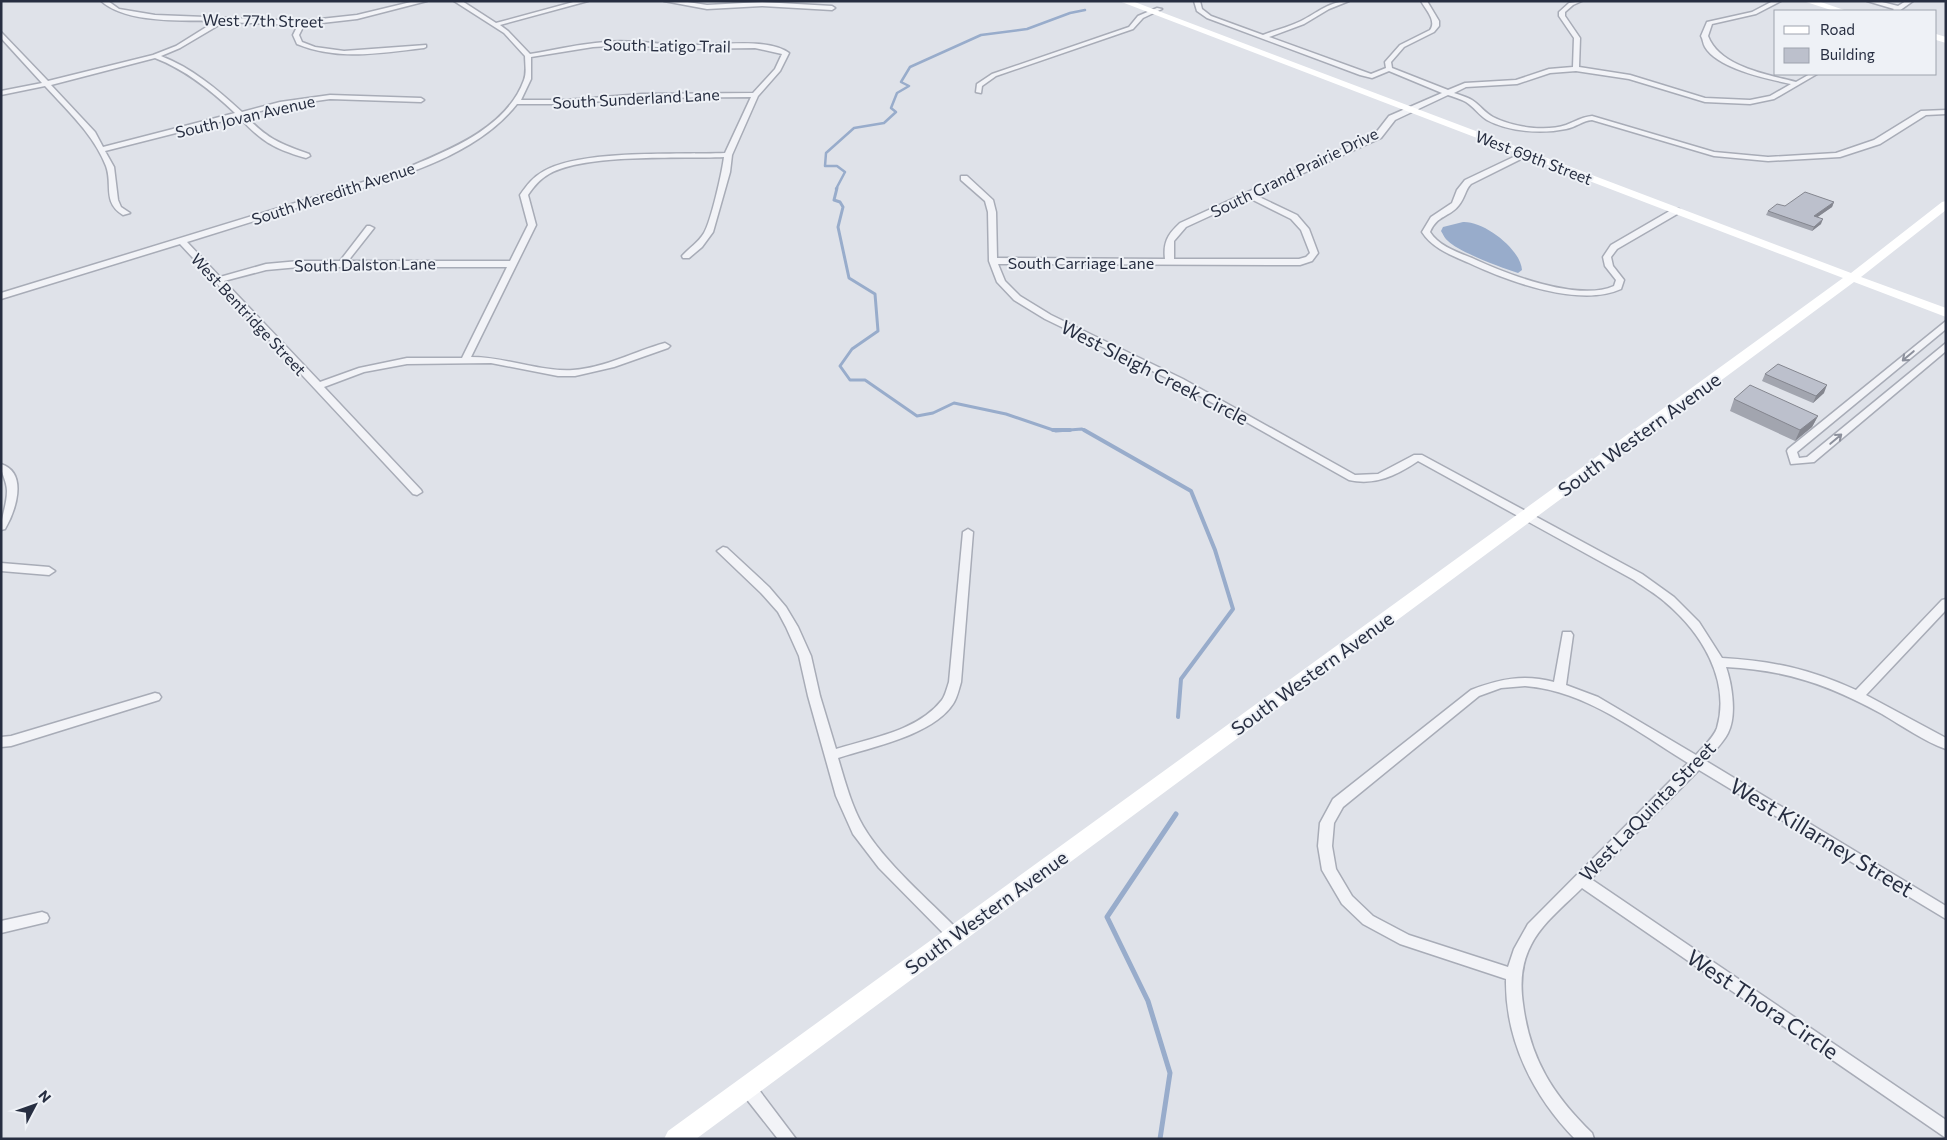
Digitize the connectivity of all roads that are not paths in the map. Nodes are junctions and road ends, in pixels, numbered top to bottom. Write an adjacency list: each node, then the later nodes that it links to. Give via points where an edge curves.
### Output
1 (104, 1): 22 (street, West 77th Street, via 118,10 137,15)
2 (424, 1): 23 (street, West 77th Street, via 365,15)
3 (457, 1): 24 (street)
4 (557, 1): 17 (street)
5 (585, 1): 17 (street)
6 (667, 1): 18 (street, via 707,7 762,4)
7 (1123, 1): 21 (main road, West 69th Street)
8 (1138, 1): 21 (main road, West 69th Street)
9 (1198, 1): 26 (street, via 1200,10 1209,17)
10 (1346, 1): 26 (street, via 1326,8 1302,23)
11 (1424, 1): 30 (street, via 1436,26 1402,46 1388,62)
12 (1579, 1): 31 (street, via 1562,12 1577,38)
13 (1778, 1): 34 (street, via 1754,13 1709,23 1704,39 1723,60)
14 (1806, 1): 19 (main road)
15 (1870, 1): 20 (street)
16 (1910, 1): 20 (street)
17 (565, 6): 24 (street)
18 (832, 8)
19 (1839, 10)
20 (1896, 10)
21 (1155, 11): 36 (street, via 1140,17 1131,28 994,75 979,85); 41 (main road, West 69th Street)
22 (221, 21): 23 (street, West 77th Street); 28 (street, via 178,47)
23 (302, 23): 27 (street, via 296,35 299,43 327,53)
24 (494, 25): 29 (street, via 506,32)
25 (1, 34): 33 (street)
26 (1262, 37): 30 (street, via 1362,74 1372,76)
27 (424, 46)
28 (155, 56): 33 (street); 43 (street, via 190,71)
29 (528, 56): 38 (street, South Latigo Trail, via 614,43 748,46 786,53 778,70); 40 (street, South Meredith Avenue, via 529,77)
30 (1389, 69): 37 (street)
31 (1576, 69): 34 (street, South Grand Prairie Drive, via 1613,73 1685,95 1728,102 1772,98); 37 (street, South Grand Prairie Drive, via 1549,71 1517,82 1465,85)
32 (1812, 75): 34 (street, South Grand Prairie Drive)
33 (46, 84): 35 (street); 44 (street, via 85,124)
34 (1797, 84)
35 (1, 92)
36 (979, 92)
37 (1447, 92): 41 (street, South Grand Prairie Drive); 42 (street, via 1469,101 1489,118 1519,128 1553,129 1592,118 1686,147 1752,159 1837,155 1877,142 1924,113)
38 (755, 95): 40 (street, South Sunderland Lane); 46 (street)
39 (420, 100): 43 (street, South Jovan Avenue, via 330,97 280,104)
40 (516, 102): 54 (street, South Meredith Avenue, via 484,132 402,172)
41 (1415, 109): 45 (main road, West 69th Street); 49 (street, South Grand Prairie Drive, via 1392,118 1378,136)
42 (1946, 112)
43 (241, 114): 44 (street, South Jovan Avenue); 47 (street, via 259,135)
44 (102, 150): 52 (street, via 110,167 114,200)
45 (1531, 152): 51 (main road, West 69th Street); 51 (street, via 1468,182 1461,190 1456,206 1428,223 1426,232 1431,240 1442,248 1526,284 1576,292 1611,291 1618,287 1620,280 1609,266 1607,257 1614,247); 60 (main road, West 69th Street)
46 (728, 155): 55 (street, via 710,232); 59 (street, via 595,160 561,166 540,176 528,185 524,195 526,206 532,213 532,224)
47 (306, 156)
48 (964, 178): 56 (street, West Sleigh Creek Circle, via 988,200 992,212)
49 (1249, 195): 57 (street, South Grand Prairie Drive, via 1183,225 1172,234 1167,244); 57 (street, South Carriage Lane, via 1294,217 1305,229 1314,253 1309,259 1300,262)
50 (1946, 204): 60 (main road, South Western Avenue)
51 (1676, 211): 60 (main road, West 69th Street)
52 (126, 213)
53 (370, 228): 58 (street)
54 (182, 241): 61 (street, West Bentridge Street); 62 (street, South Meredith Avenue)
55 (686, 256)
56 (993, 261): 57 (street, South Carriage Lane); 70 (street, West Sleigh Creek Circle, via 1001,282 1017,298 1048,317 1180,381 1353,478 1369,480 1386,476)
57 (1170, 262)
58 (342, 264): 59 (street, South Dalston Lane); 61 (street, South Dalston Lane, via 266,267)
59 (513, 264): 68 (street)
60 (1855, 275): 63 (main road, West 69th Street); 64 (main road, West 69th Street); 73 (main road, South Western Avenue)
61 (218, 280): 69 (street, West Bentridge Street)
62 (1, 296)
63 (1946, 306)
64 (1946, 313)
65 (1946, 324): 67 (street, one-way to 67, via 1792,452 1795,462 1810,460)
66 (665, 346): 68 (street, via 612,365 575,373)
67 (1946, 346)
68 (466, 359): 69 (street, via 382,365)
69 (318, 386): 72 (street, West Bentridge Street)
70 (1418, 457): 73 (street, West LaQuinta Street)
71 (1, 467): 74 (street, via 8,472 13,493 9,514)
72 (417, 492)
73 (1527, 515): 81 (street, West LaQuinta Street, via 1638,577 1670,600 1695,625); 93 (main road, South Western Avenue)
74 (1, 527)
75 (968, 532): 87 (street, via 955,682 948,702 909,731)
76 (723, 551): 87 (street, via 765,590 792,627 805,656)
77 (1, 567): 78 (street)
78 (49, 571)
79 (1946, 602): 83 (street)
80 (1567, 635): 82 (street)
81 (1718, 662): 83 (street, via 1765,665 1810,676); 88 (street, West LaQuinta Street, via 1727,701 1722,731)
82 (1560, 686): 88 (street, West Killarney Street, via 1594,700); 94 (street, West Killarney Street, via 1532,682 1501,684 1475,693 1338,803 1327,823 1325,846 1329,870 1347,900 1368,920 1405,940)
83 (1858, 696): 86 (street)
84 (155, 697): 85 (street)
85 (1, 742)
86 (1946, 744)
87 (832, 755): 93 (street, via 843,796 858,830 884,864)
88 (1698, 762): 89 (street, West LaQuinta Street); 90 (street, West Killarney Street)
89 (1580, 879): 94 (street, West LaQuinta Street, via 1533,928 1520,950); 96 (street, West Thora Circle)
90 (1946, 913)
91 (42, 918): 92 (street)
92 (1, 927)
93 (954, 936): 95 (main road, South Western Avenue)
94 (1513, 975): 99 (street, West LaQuinta Street, via 1517,1023 1532,1070 1566,1120)
95 (747, 1087): 97 (main road, South Western Avenue); 98 (street)
96 (1946, 1130)
97 (676, 1139)
98 (788, 1139)
99 (1586, 1139)

